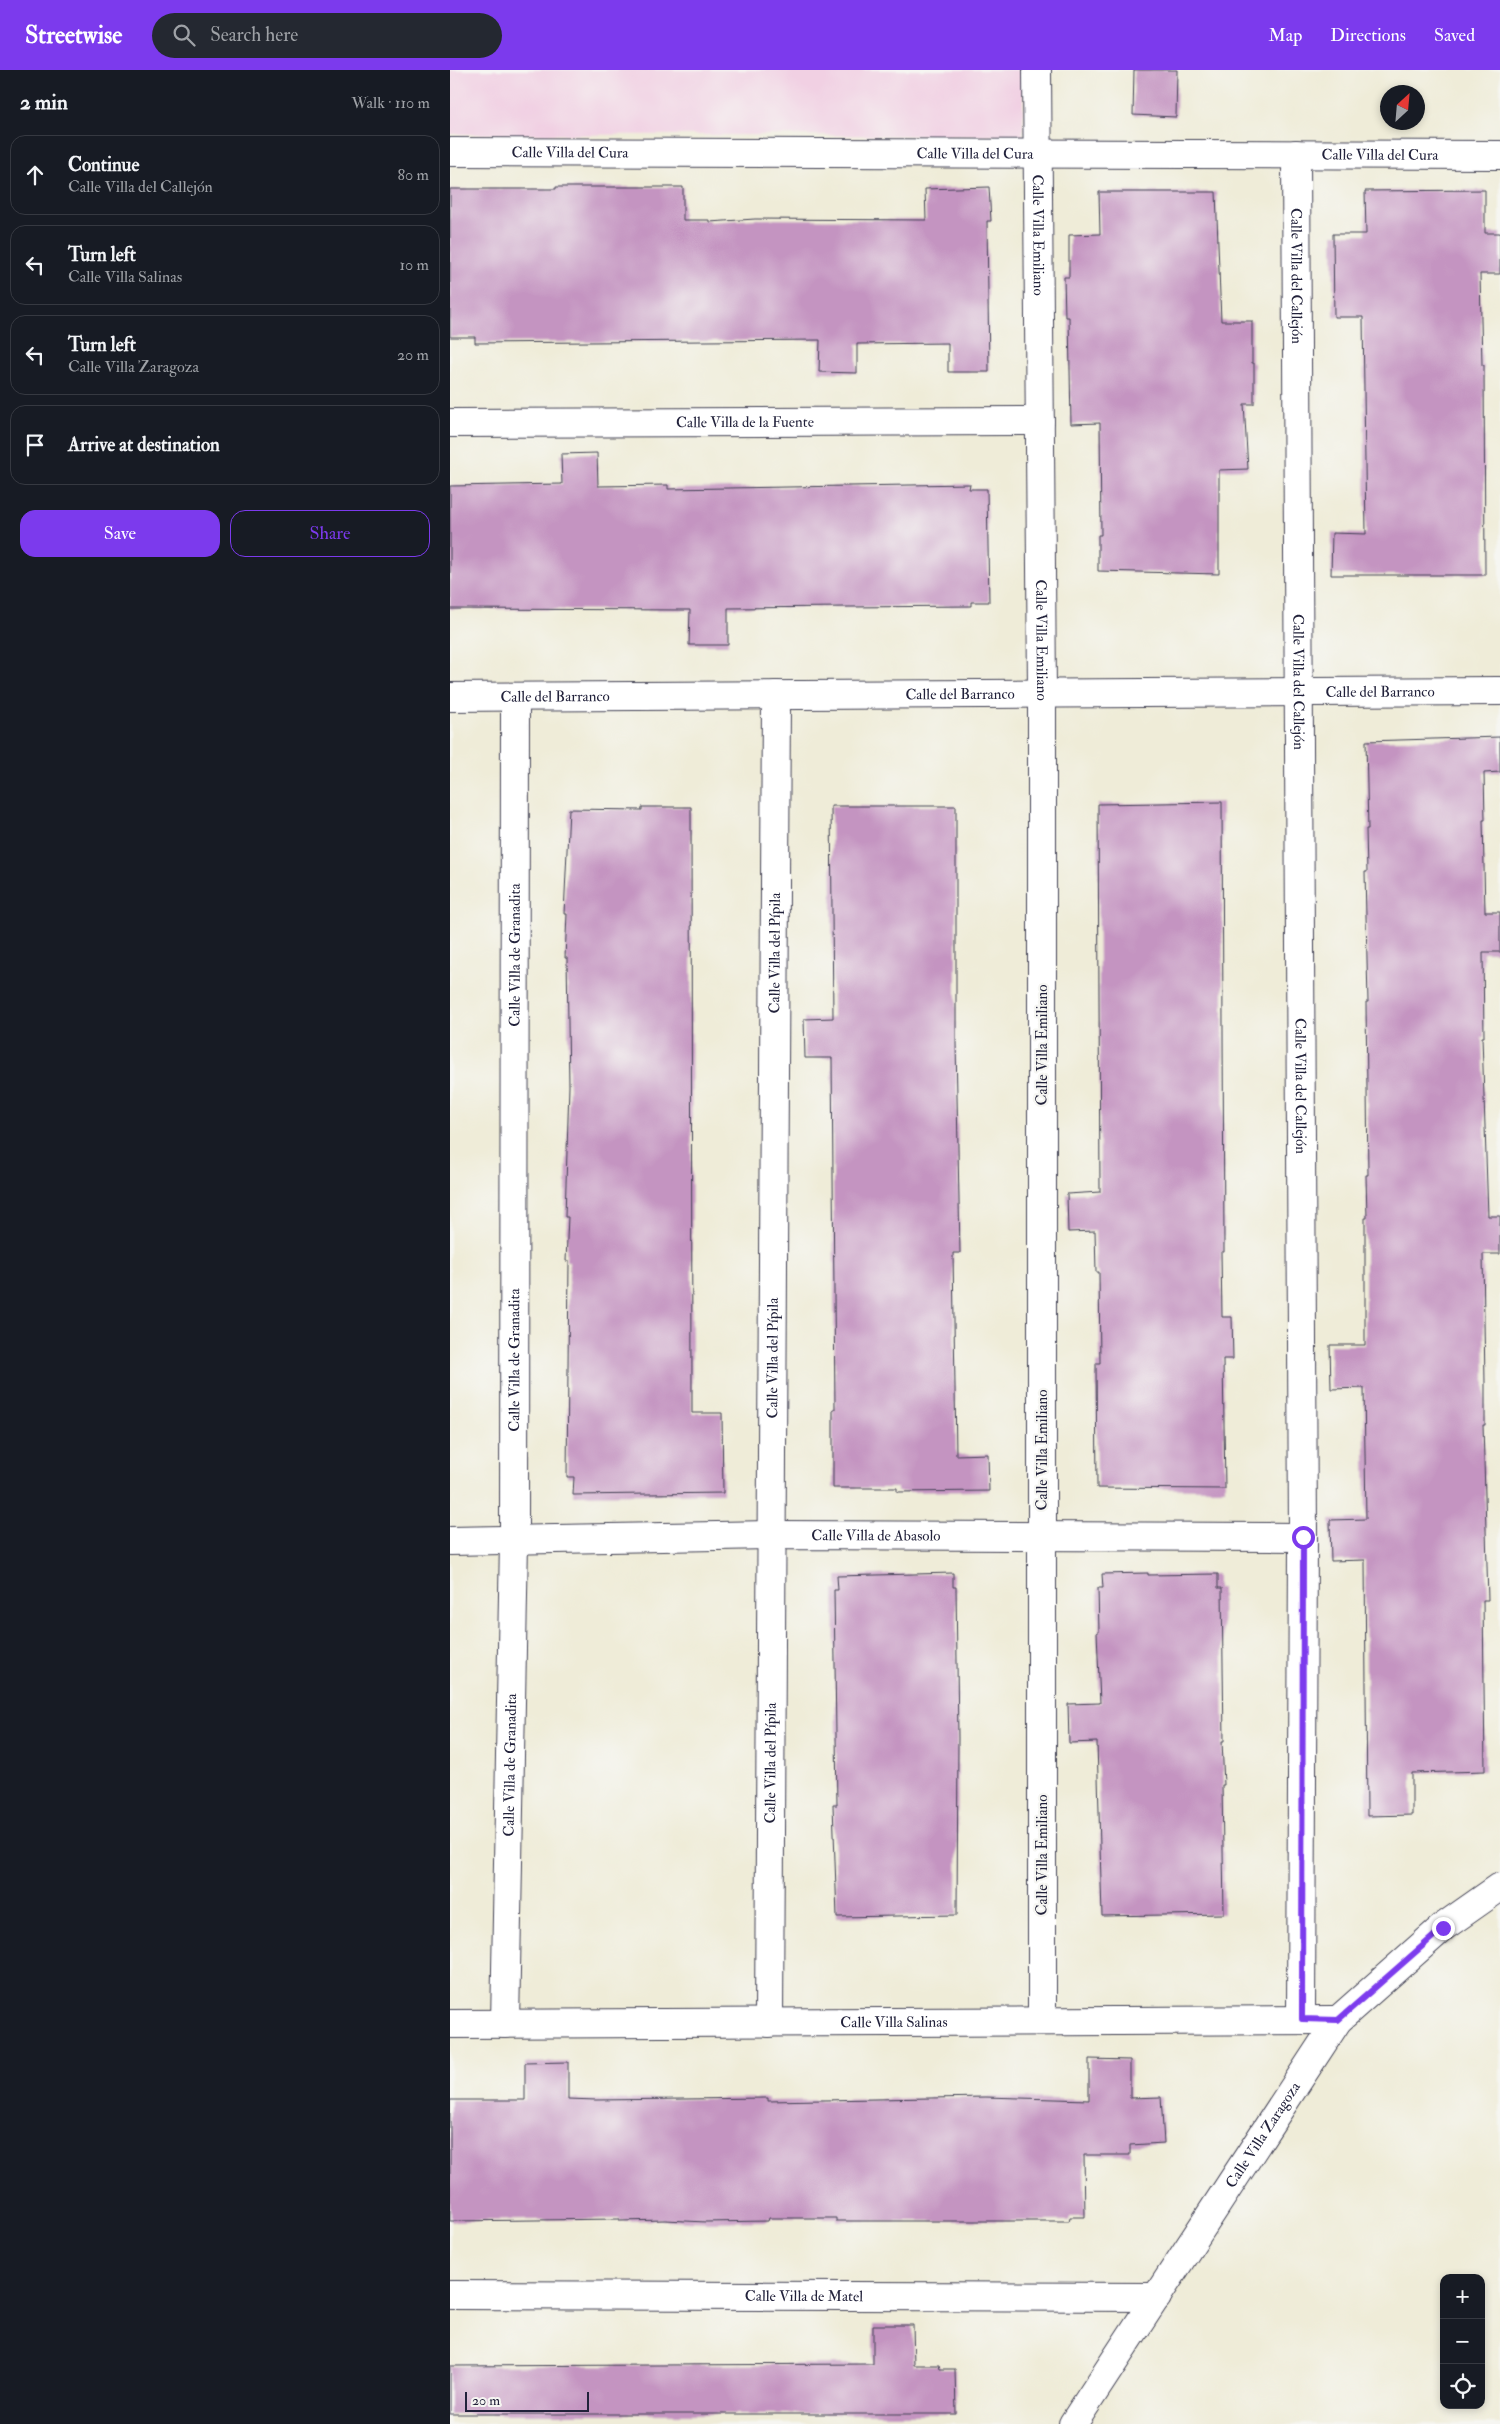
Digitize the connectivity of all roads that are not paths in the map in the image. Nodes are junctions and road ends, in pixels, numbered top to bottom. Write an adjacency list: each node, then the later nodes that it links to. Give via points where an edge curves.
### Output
1 (1037, 70): 3 (street, Calle Villa Emiliano)
2 (450, 152): 3 (street, Calle Villa del Cura)
3 (1037, 153): 4 (street, Calle Villa del Cura); 6 (street, Calle Villa Emiliano)
4 (1296, 154): 5 (street, Calle Villa del Cura); 8 (street, Calle Villa del Callejón)
5 (1500, 154)
6 (1040, 421): 7 (street, Calle Villa de la Fuente); 10 (street, Calle Villa Emiliano)
7 (450, 423)
8 (1299, 691): 9 (street, Calle del Barranco); 10 (street, Calle del Barranco); 16 (street, Calle Villa del Callejón)
9 (1500, 691)
10 (1042, 692): 11 (street, Calle del Barranco); 15 (street, Calle Villa Emiliano)
11 (776, 695): 13 (street, Calle del Barranco); 14 (street, Calle Villa del Pípila)
12 (450, 696): 13 (street, Calle del Barranco)
13 (515, 697): 18 (street, Calle Villa de Granadita)
14 (772, 1535): 15 (street, Calle Villa de Abasolo); 18 (street, Calle Villa de Abasolo); 23 (street, Calle Villa del Pípila)
15 (1042, 1537): 16 (street, Calle Villa de Abasolo); 22 (street, Calle Villa Emiliano)
16 (1303, 1537): 20 (street, Calle Villa del Callejón)
17 (450, 1541): 18 (street, Calle Villa de Abasolo)
18 (514, 1541): 25 (street, Calle Villa de Granadita)
19 (1500, 1887): 21 (street, Calle Villa Zaragoza, via 1443,1928)
20 (1302, 2019): 21 (street, Calle Villa Salinas); 22 (street, Calle Villa Salinas)
21 (1338, 2020): 27 (street, Calle Villa Zaragoza)
22 (1042, 2021): 23 (street, Calle Villa Salinas)
23 (768, 2022): 25 (street, Calle Villa Salinas)
24 (450, 2024): 25 (street, Calle Villa Salinas)
25 (505, 2024)
26 (450, 2295): 27 (street, Calle Villa de Matel)
27 (1157, 2297): 28 (street, Calle Villa Zaragoza)
28 (1073, 2424)

